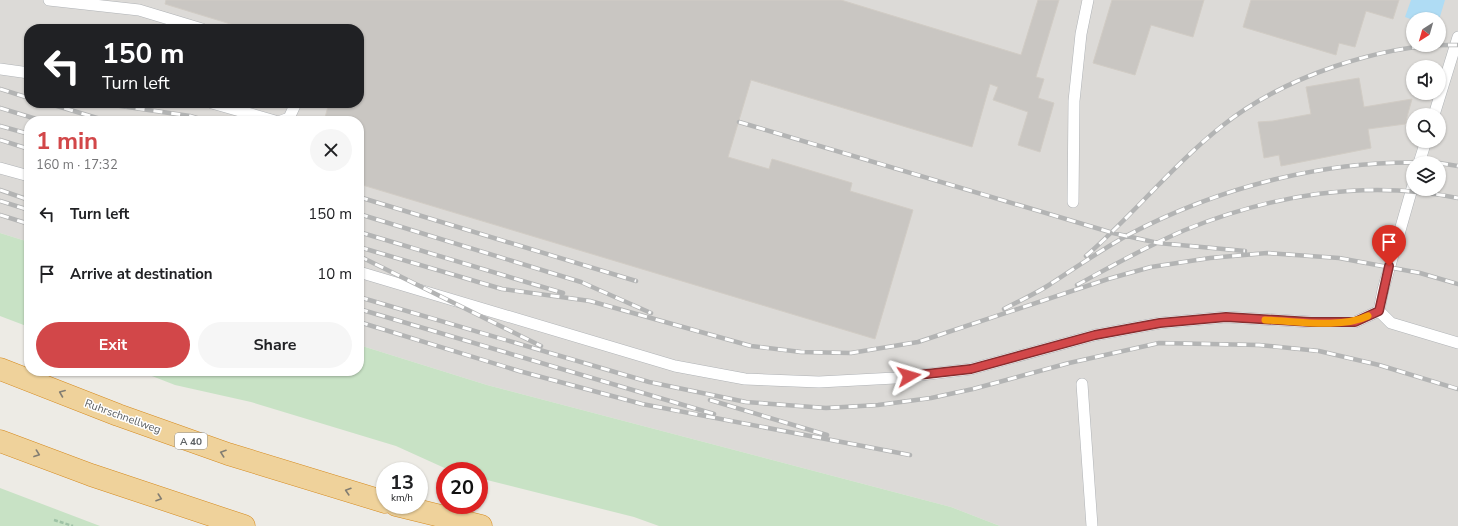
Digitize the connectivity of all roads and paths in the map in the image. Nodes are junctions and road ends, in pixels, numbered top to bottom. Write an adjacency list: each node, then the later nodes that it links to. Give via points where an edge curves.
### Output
1 (49, 0): 3 (lane, via 139,10)
2 (1088, 0): 13 (lane, via 1081,34 1074,101)
3 (185, 24)
4 (1458, 37): 8 (lane)
5 (0, 69): 6 (lane)
6 (24, 73)
7 (230, 108): 9 (lane)
8 (1436, 108)
9 (258, 116)
10 (0, 168): 11 (lane)
11 (24, 175)
12 (1410, 196): 15 (lane)
13 (1073, 202)
14 (364, 273): 15 (lane, via 675,366 745,379 819,382 896,378 971,369 1095,335 1160,323 1226,317 1355,322)
15 (1379, 311): 16 (lane, via 1391,323)
16 (1458, 343)
17 (0, 369): 20 (highway, Ruhrschnellweg / A 40, one-way to 17, via 228,454)
18 (1082, 384): 26 (lane)
19 (0, 441): 24 (highway, one-way to 24, via 91,475)
20 (376, 499)
21 (428, 513): 25 (highway)
22 (54, 520): 23 (path)
23 (73, 526)
24 (244, 526)
25 (481, 526)
26 (1092, 526)

